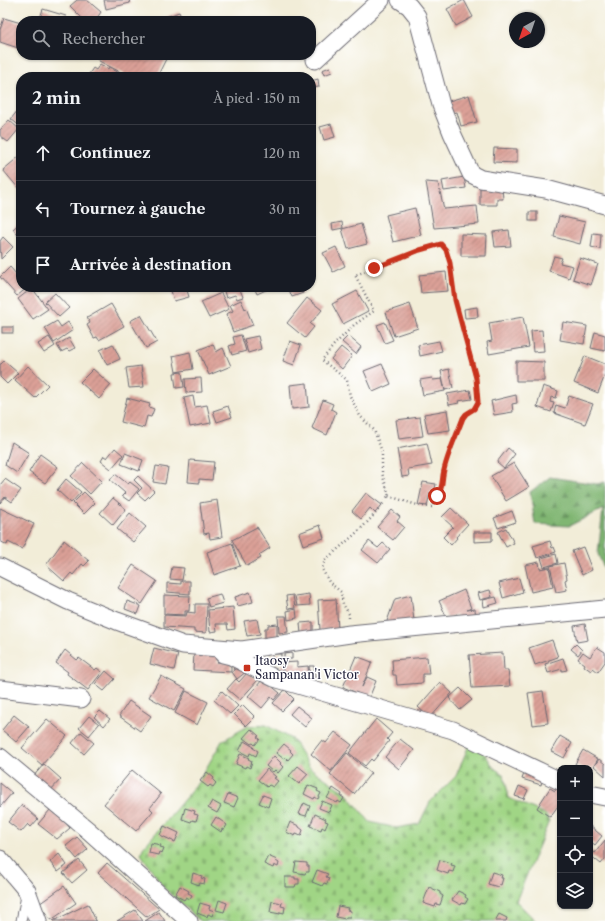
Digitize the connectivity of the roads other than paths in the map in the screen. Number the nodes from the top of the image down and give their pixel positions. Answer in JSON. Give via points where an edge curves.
{"nodes":[{"id":1,"x":381,"y":0,"type":"edge"},
{"id":2,"x":400,"y":0,"type":"edge"},
{"id":3,"x":316,"y":60,"type":"dead end"},
{"id":4,"x":605,"y":205,"type":"edge"},
{"id":5,"x":0,"y":567,"type":"edge"},
{"id":6,"x":605,"y":609,"type":"edge"},
{"id":7,"x":183,"y":645,"type":"junction"},
{"id":8,"x":0,"y":689,"type":"edge"},
{"id":9,"x":81,"y":700,"type":"dead end"},
{"id":10,"x":0,"y":757,"type":"edge"},
{"id":11,"x":557,"y":780,"type":"edge"},
{"id":12,"x":593,"y":795,"type":"edge"},
{"id":13,"x":605,"y":798,"type":"edge"},
{"id":14,"x":0,"y":859,"type":"edge"},
{"id":15,"x":26,"y":891,"type":"junction"},
{"id":16,"x":21,"y":921,"type":"edge"},
{"id":17,"x":38,"y":921,"type":"edge"},
{"id":18,"x":189,"y":921,"type":"edge"}],
"edges":[{"from":1,"to":3,"type":"street"},
{"from":2,"to":4,"type":"street","via":[[417,16],[441,105],[471,174],[481,179],[546,188]]},
{"from":5,"to":7,"type":"street","via":[[68,601]]},
{"from":6,"to":7,"type":"street","via":[[350,634],[242,650]]},
{"from":7,"to":11,"type":"street","via":[[231,656],[274,678],[453,730]]},
{"from":8,"to":9,"type":"street"},
{"from":10,"to":18,"type":"street","via":[[89,831]]},
{"from":12,"to":13,"type":"street"},
{"from":14,"to":15,"type":"street"},
{"from":15,"to":16,"type":"lane"},
{"from":15,"to":17,"type":"street"}]}
